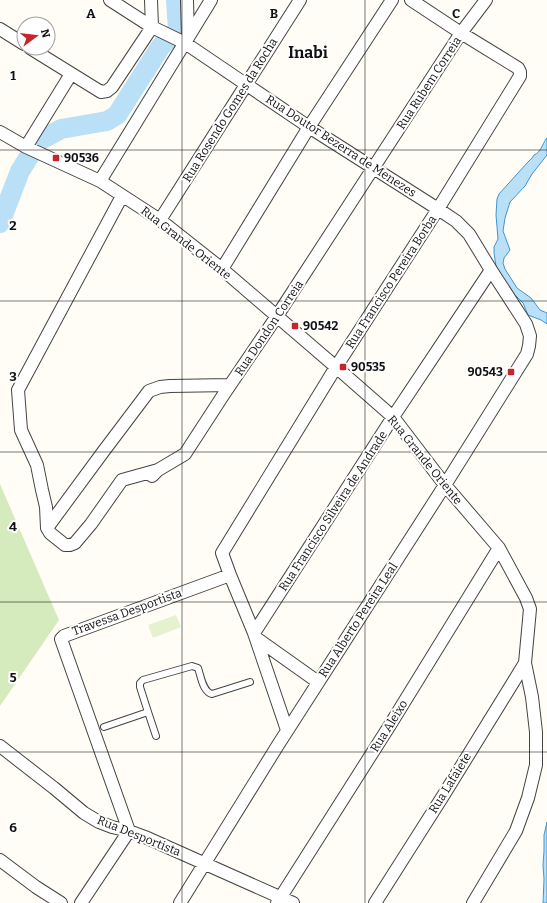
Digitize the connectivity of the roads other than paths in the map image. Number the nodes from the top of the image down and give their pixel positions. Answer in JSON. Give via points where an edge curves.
{"nodes":[{"id":1,"x":110,"y":0,"type":"edge"},
{"id":2,"x":151,"y":0,"type":"edge"},
{"id":3,"x":187,"y":0,"type":"edge"},
{"id":4,"x":211,"y":0,"type":"edge"},
{"id":5,"x":300,"y":0,"type":"edge"},
{"id":6,"x":392,"y":0,"type":"edge"},
{"id":7,"x":411,"y":0,"type":"edge"},
{"id":8,"x":486,"y":0,"type":"edge"},
{"id":9,"x":152,"y":27,"type":"junction"},
{"id":10,"x":0,"y":29,"type":"edge"},
{"id":11,"x":461,"y":33,"type":"junction"},
{"id":12,"x":16,"y":39,"type":"edge"},
{"id":13,"x":180,"y":39,"type":"junction"},
{"id":14,"x":43,"y":56,"type":"edge"},
{"id":15,"x":71,"y":74,"type":"junction"},
{"id":16,"x":246,"y":84,"type":"junction"},
{"id":17,"x":309,"y":126,"type":"junction"},
{"id":18,"x":0,"y":132,"type":"edge"},
{"id":19,"x":32,"y":150,"type":"junction"},
{"id":20,"x":373,"y":168,"type":"junction"},
{"id":21,"x":100,"y":181,"type":"junction"},
{"id":22,"x":122,"y":196,"type":"junction"},
{"id":23,"x":438,"y":209,"type":"junction"},
{"id":24,"x":160,"y":220,"type":"junction"},
{"id":25,"x":222,"y":269,"type":"junction"},
{"id":26,"x":491,"y":270,"type":"junction"},
{"id":27,"x":277,"y":316,"type":"junction"},
{"id":28,"x":530,"y":336,"type":"joint"},
{"id":29,"x":336,"y":367,"type":"junction"},
{"id":30,"x":230,"y":385,"type":"junction"},
{"id":31,"x":393,"y":417,"type":"junction"},
{"id":32,"x":445,"y":485,"type":"junction"},
{"id":33,"x":47,"y":528,"type":"junction"},
{"id":34,"x":499,"y":548,"type":"junction"},
{"id":35,"x":230,"y":575,"type":"junction"},
{"id":36,"x":255,"y":635,"type":"junction"},
{"id":37,"x":525,"y":663,"type":"junction"},
{"id":38,"x":250,"y":682,"type":"dead end"},
{"id":39,"x":318,"y":682,"type":"junction"},
{"id":40,"x":148,"y":712,"type":"junction"},
{"id":41,"x":104,"y":727,"type":"dead end"},
{"id":42,"x":287,"y":730,"type":"junction"},
{"id":43,"x":156,"y":736,"type":"dead end"},
{"id":44,"x":0,"y":746,"type":"edge"},
{"id":45,"x":129,"y":831,"type":"junction"},
{"id":46,"x":0,"y":860,"type":"edge"},
{"id":47,"x":205,"y":864,"type":"junction"},
{"id":48,"x":279,"y":900,"type":"edge"},
{"id":49,"x":61,"y":903,"type":"edge"},
{"id":50,"x":81,"y":903,"type":"edge"},
{"id":51,"x":180,"y":903,"type":"edge"},
{"id":52,"x":293,"y":903,"type":"edge"},
{"id":53,"x":375,"y":903,"type":"edge"},
{"id":54,"x":473,"y":903,"type":"edge"}],
"edges":[{"from":1,"to":9,"type":"street","name":"Rua Doutor Bezerra de Menezes"},
{"from":2,"to":9,"type":"street"},
{"from":3,"to":13,"type":"street"},
{"from":4,"to":13,"type":"street"},
{"from":5,"to":16,"type":"street","name":"Rua Rosendo Gomes da Rocha"},
{"from":6,"to":17,"type":"street"},
{"from":7,"to":11,"type":"street"},
{"from":8,"to":11,"type":"street","name":"Rua Rubem Correia"},
{"from":9,"to":13,"type":"street","name":"Rua Doutor Bezerra de Menezes"},
{"from":9,"to":15,"type":"street","via":[[107,91],[102,92]]},
{"from":10,"to":12,"type":"street"},
{"from":11,"to":20,"type":"street","name":"Rua Rubem Correia"},
{"from":11,"to":23,"type":"street","name":"Rua Francisco Pereira Borba","via":[[518,68],[520,76]]},
{"from":13,"to":16,"type":"street","name":"Rua Doutor Bezerra de Menezes"},
{"from":13,"to":21,"type":"street"},
{"from":14,"to":15,"type":"street"},
{"from":15,"to":19,"type":"street"},
{"from":16,"to":17,"type":"street","name":"Rua Doutor Bezerra de Menezes"},
{"from":16,"to":24,"type":"street","name":"Rua Rosendo Gomes da Rocha"},
{"from":17,"to":20,"type":"street","name":"Rua Doutor Bezerra de Menezes"},
{"from":17,"to":25,"type":"street"},
{"from":18,"to":19,"type":"street","name":"Rua Grande Oriente"},
{"from":19,"to":21,"type":"street","name":"Rua Grande Oriente"},
{"from":20,"to":23,"type":"street","name":"Rua Doutor Bezerra de Menezes"},
{"from":20,"to":27,"type":"street","name":"Rua Dondon Correia"},
{"from":21,"to":22,"type":"street","name":"Rua Grande Oriente"},
{"from":22,"to":24,"type":"street","name":"Rua Grande Oriente"},
{"from":22,"to":33,"type":"street","via":[[18,390],[21,430],[37,465],[46,506]]},
{"from":23,"to":26,"type":"street","name":"Rua Doutor Bezerra de Menezes","via":[[469,234]]},
{"from":23,"to":29,"type":"street","name":"Rua Francisco Pereira Borba"},
{"from":24,"to":25,"type":"street","name":"Rua Grande Oriente"},
{"from":25,"to":27,"type":"street","name":"Rua Grande Oriente"},
{"from":26,"to":28,"type":"street","name":"Rua Doutor Bezerra de Menezes","via":[[526,324]]},
{"from":26,"to":31,"type":"street","name":"Rua Francisco Silveira de Andrade"},
{"from":27,"to":29,"type":"street","name":"Rua Grande Oriente"},
{"from":27,"to":30,"type":"street","name":"Rua Dondon Correia"},
{"from":28,"to":32,"type":"street","name":"Rua Alberto Pereira Leal","via":[[526,354]]},
{"from":29,"to":31,"type":"street","name":"Rua Grande Oriente"},
{"from":29,"to":35,"type":"street","name":"Rua Francisco Pereira Borba","via":[[222,552]]},
{"from":30,"to":33,"type":"street","via":[[170,386],[149,391]]},
{"from":30,"to":33,"type":"street","name":"Rua Dondon Correia","via":[[185,454],[155,473],[122,480],[75,542],[65,545]]},
{"from":31,"to":32,"type":"street","name":"Rua Grande Oriente"},
{"from":31,"to":36,"type":"street","name":"Rua Francisco Silveira de Andrade"},
{"from":32,"to":34,"type":"street","name":"Rua Grande Oriente"},
{"from":32,"to":39,"type":"street","name":"Rua Alberto Pereira Leal"},
{"from":34,"to":37,"type":"street","name":"Rua Grande Oriente","via":[[530,609]]},
{"from":34,"to":48,"type":"street","name":"Rua Aleixo"},
{"from":35,"to":36,"type":"street"},
{"from":35,"to":45,"type":"street","name":"Travessa Desportista","via":[[62,637]]},
{"from":36,"to":39,"type":"street"},
{"from":36,"to":42,"type":"street"},
{"from":37,"to":53,"type":"street","name":"Rua Lafaiete"},
{"from":37,"to":54,"type":"street","name":"Rua Grande Oriente","via":[[536,732],[536,765],[516,831]]},
{"from":38,"to":40,"type":"lane","via":[[210,694],[198,668],[190,666],[141,682],[140,687]]},
{"from":39,"to":42,"type":"street","name":"Rua Alberto Pereira Leal"},
{"from":40,"to":41,"type":"lane"},
{"from":40,"to":43,"type":"lane"},
{"from":42,"to":47,"type":"street","name":"Rua Alberto Pereira Leal","via":[[275,742]]},
{"from":44,"to":45,"type":"street","name":"Rua Desportista","via":[[84,813],[99,822]]},
{"from":45,"to":47,"type":"street","name":"Rua Desportista"},
{"from":45,"to":50,"type":"street"},
{"from":46,"to":49,"type":"street"},
{"from":47,"to":48,"type":"street","name":"Rua Desportista"},
{"from":47,"to":51,"type":"street","name":"Rua Alberto Pereira Leal"},
{"from":48,"to":52,"type":"street","name":"Rua Desportista"}]}
